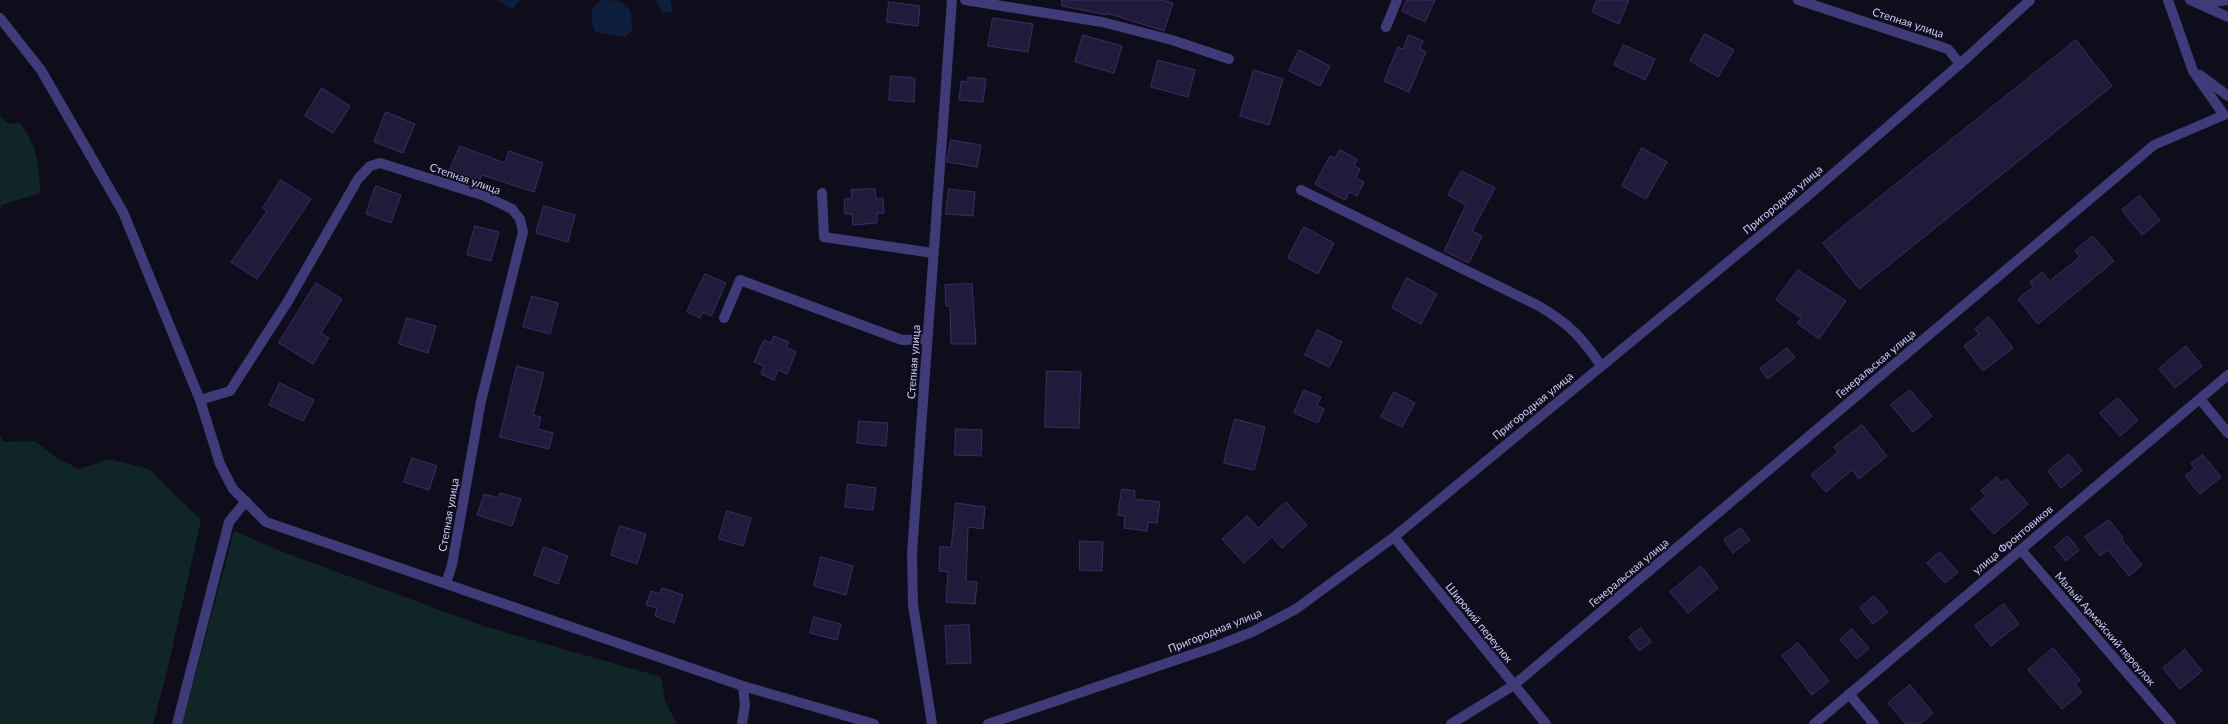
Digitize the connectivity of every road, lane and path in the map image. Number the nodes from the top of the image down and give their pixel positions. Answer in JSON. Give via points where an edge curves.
{"nodes":[{"id":1,"x":952,"y":0,"type":"edge"},
{"id":2,"x":965,"y":0,"type":"edge"},
{"id":3,"x":1397,"y":0,"type":"edge"},
{"id":4,"x":1798,"y":0,"type":"edge"},
{"id":5,"x":2030,"y":0,"type":"edge"},
{"id":6,"x":2168,"y":0,"type":"edge"},
{"id":7,"x":2228,"y":0,"type":"edge"},
{"id":8,"x":2193,"y":2,"type":"edge"},
{"id":9,"x":2228,"y":17,"type":"edge"},
{"id":10,"x":0,"y":18,"type":"edge"},
{"id":11,"x":1386,"y":27,"type":"dead end"},
{"id":12,"x":1230,"y":59,"type":"dead end"},
{"id":13,"x":1960,"y":64,"type":"junction"},
{"id":14,"x":2193,"y":71,"type":"junction"},
{"id":15,"x":2228,"y":96,"type":"edge"},
{"id":16,"x":2226,"y":118,"type":"edge"},
{"id":17,"x":1301,"y":190,"type":"dead end"},
{"id":18,"x":822,"y":192,"type":"dead end"},
{"id":19,"x":933,"y":253,"type":"junction"},
{"id":20,"x":724,"y":318,"type":"dead end"},
{"id":21,"x":927,"y":340,"type":"junction"},
{"id":22,"x":1602,"y":366,"type":"junction"},
{"id":23,"x":2228,"y":375,"type":"edge"},
{"id":24,"x":2200,"y":399,"type":"junction"},
{"id":25,"x":200,"y":400,"type":"junction"},
{"id":26,"x":2228,"y":433,"type":"edge"},
{"id":27,"x":246,"y":501,"type":"junction"},
{"id":28,"x":1394,"y":537,"type":"junction"},
{"id":29,"x":2021,"y":550,"type":"junction"},
{"id":30,"x":446,"y":583,"type":"junction"},
{"id":31,"x":1514,"y":685,"type":"junction"},
{"id":32,"x":743,"y":686,"type":"junction"},
{"id":33,"x":1849,"y":694,"type":"junction"},
{"id":34,"x":178,"y":724,"type":"edge"},
{"id":35,"x":742,"y":724,"type":"edge"},
{"id":36,"x":874,"y":724,"type":"edge"},
{"id":37,"x":932,"y":724,"type":"edge"},
{"id":38,"x":988,"y":724,"type":"edge"},
{"id":39,"x":1451,"y":724,"type":"edge"},
{"id":40,"x":1546,"y":724,"type":"edge"},
{"id":41,"x":1814,"y":724,"type":"edge"},
{"id":42,"x":1874,"y":724,"type":"edge"},
{"id":43,"x":2170,"y":724,"type":"edge"}],
"edges":[{"from":1,"to":19,"type":"street","name":"Степная улица"},
{"from":2,"to":12,"type":"street","via":[[1102,22],[1172,40]]},
{"from":3,"to":11,"type":"street"},
{"from":4,"to":13,"type":"street","name":"Степная улица","via":[[1948,49]]},
{"from":5,"to":13,"type":"street","name":"Пригородная улица"},
{"from":6,"to":14,"type":"street","name":"Генеральская улица"},
{"from":7,"to":8,"type":"street"},
{"from":8,"to":9,"type":"street"},
{"from":10,"to":25,"type":"street","via":[[41,70],[123,212]]},
{"from":13,"to":22,"type":"street","name":"Пригородная улица","via":[[1796,206]]},
{"from":14,"to":15,"type":"street"},
{"from":14,"to":16,"type":"street","name":"Генеральская улица"},
{"from":16,"to":31,"type":"street","name":"Генеральская улица","via":[[2154,145]]},
{"from":17,"to":22,"type":"street","via":[[1540,306],[1565,321],[1586,343]]},
{"from":18,"to":19,"type":"street","via":[[824,237]]},
{"from":19,"to":21,"type":"street","name":"Степная улица"},
{"from":20,"to":21,"type":"street","via":[[740,280],[902,340]]},
{"from":21,"to":37,"type":"street","name":"Степная улица","via":[[912,553],[913,605]]},
{"from":22,"to":28,"type":"street","name":"Пригородная улица"},
{"from":23,"to":24,"type":"street","name":"улица Фронтовиков"},
{"from":24,"to":26,"type":"street"},
{"from":24,"to":29,"type":"street","name":"улица Фронтовиков"},
{"from":25,"to":27,"type":"street","via":[[220,464],[233,489]]},
{"from":25,"to":30,"type":"street","name":"Степная улица","via":[[230,390],[288,301],[358,179],[370,166],[380,163],[485,196],[512,209],[520,219],[523,232],[482,401],[452,565]]},
{"from":27,"to":30,"type":"street","via":[[266,522]]},
{"from":27,"to":34,"type":"street","via":[[229,522]]},
{"from":28,"to":31,"type":"street","name":"Широкий переулок"},
{"from":28,"to":38,"type":"street","name":"Пригородная улица","via":[[1296,609],[1252,632]]},
{"from":29,"to":33,"type":"street","name":"улица Фронтовиков"},
{"from":29,"to":43,"type":"street","name":"Малый Армейский переулок"},
{"from":30,"to":32,"type":"street"},
{"from":31,"to":39,"type":"street","name":"Генеральская улица"},
{"from":31,"to":40,"type":"street","name":"Широкий переулок"},
{"from":32,"to":35,"type":"street","via":[[745,705]]},
{"from":32,"to":36,"type":"street"},
{"from":33,"to":41,"type":"street","name":"улица Фронтовиков"},
{"from":33,"to":42,"type":"street"}]}
